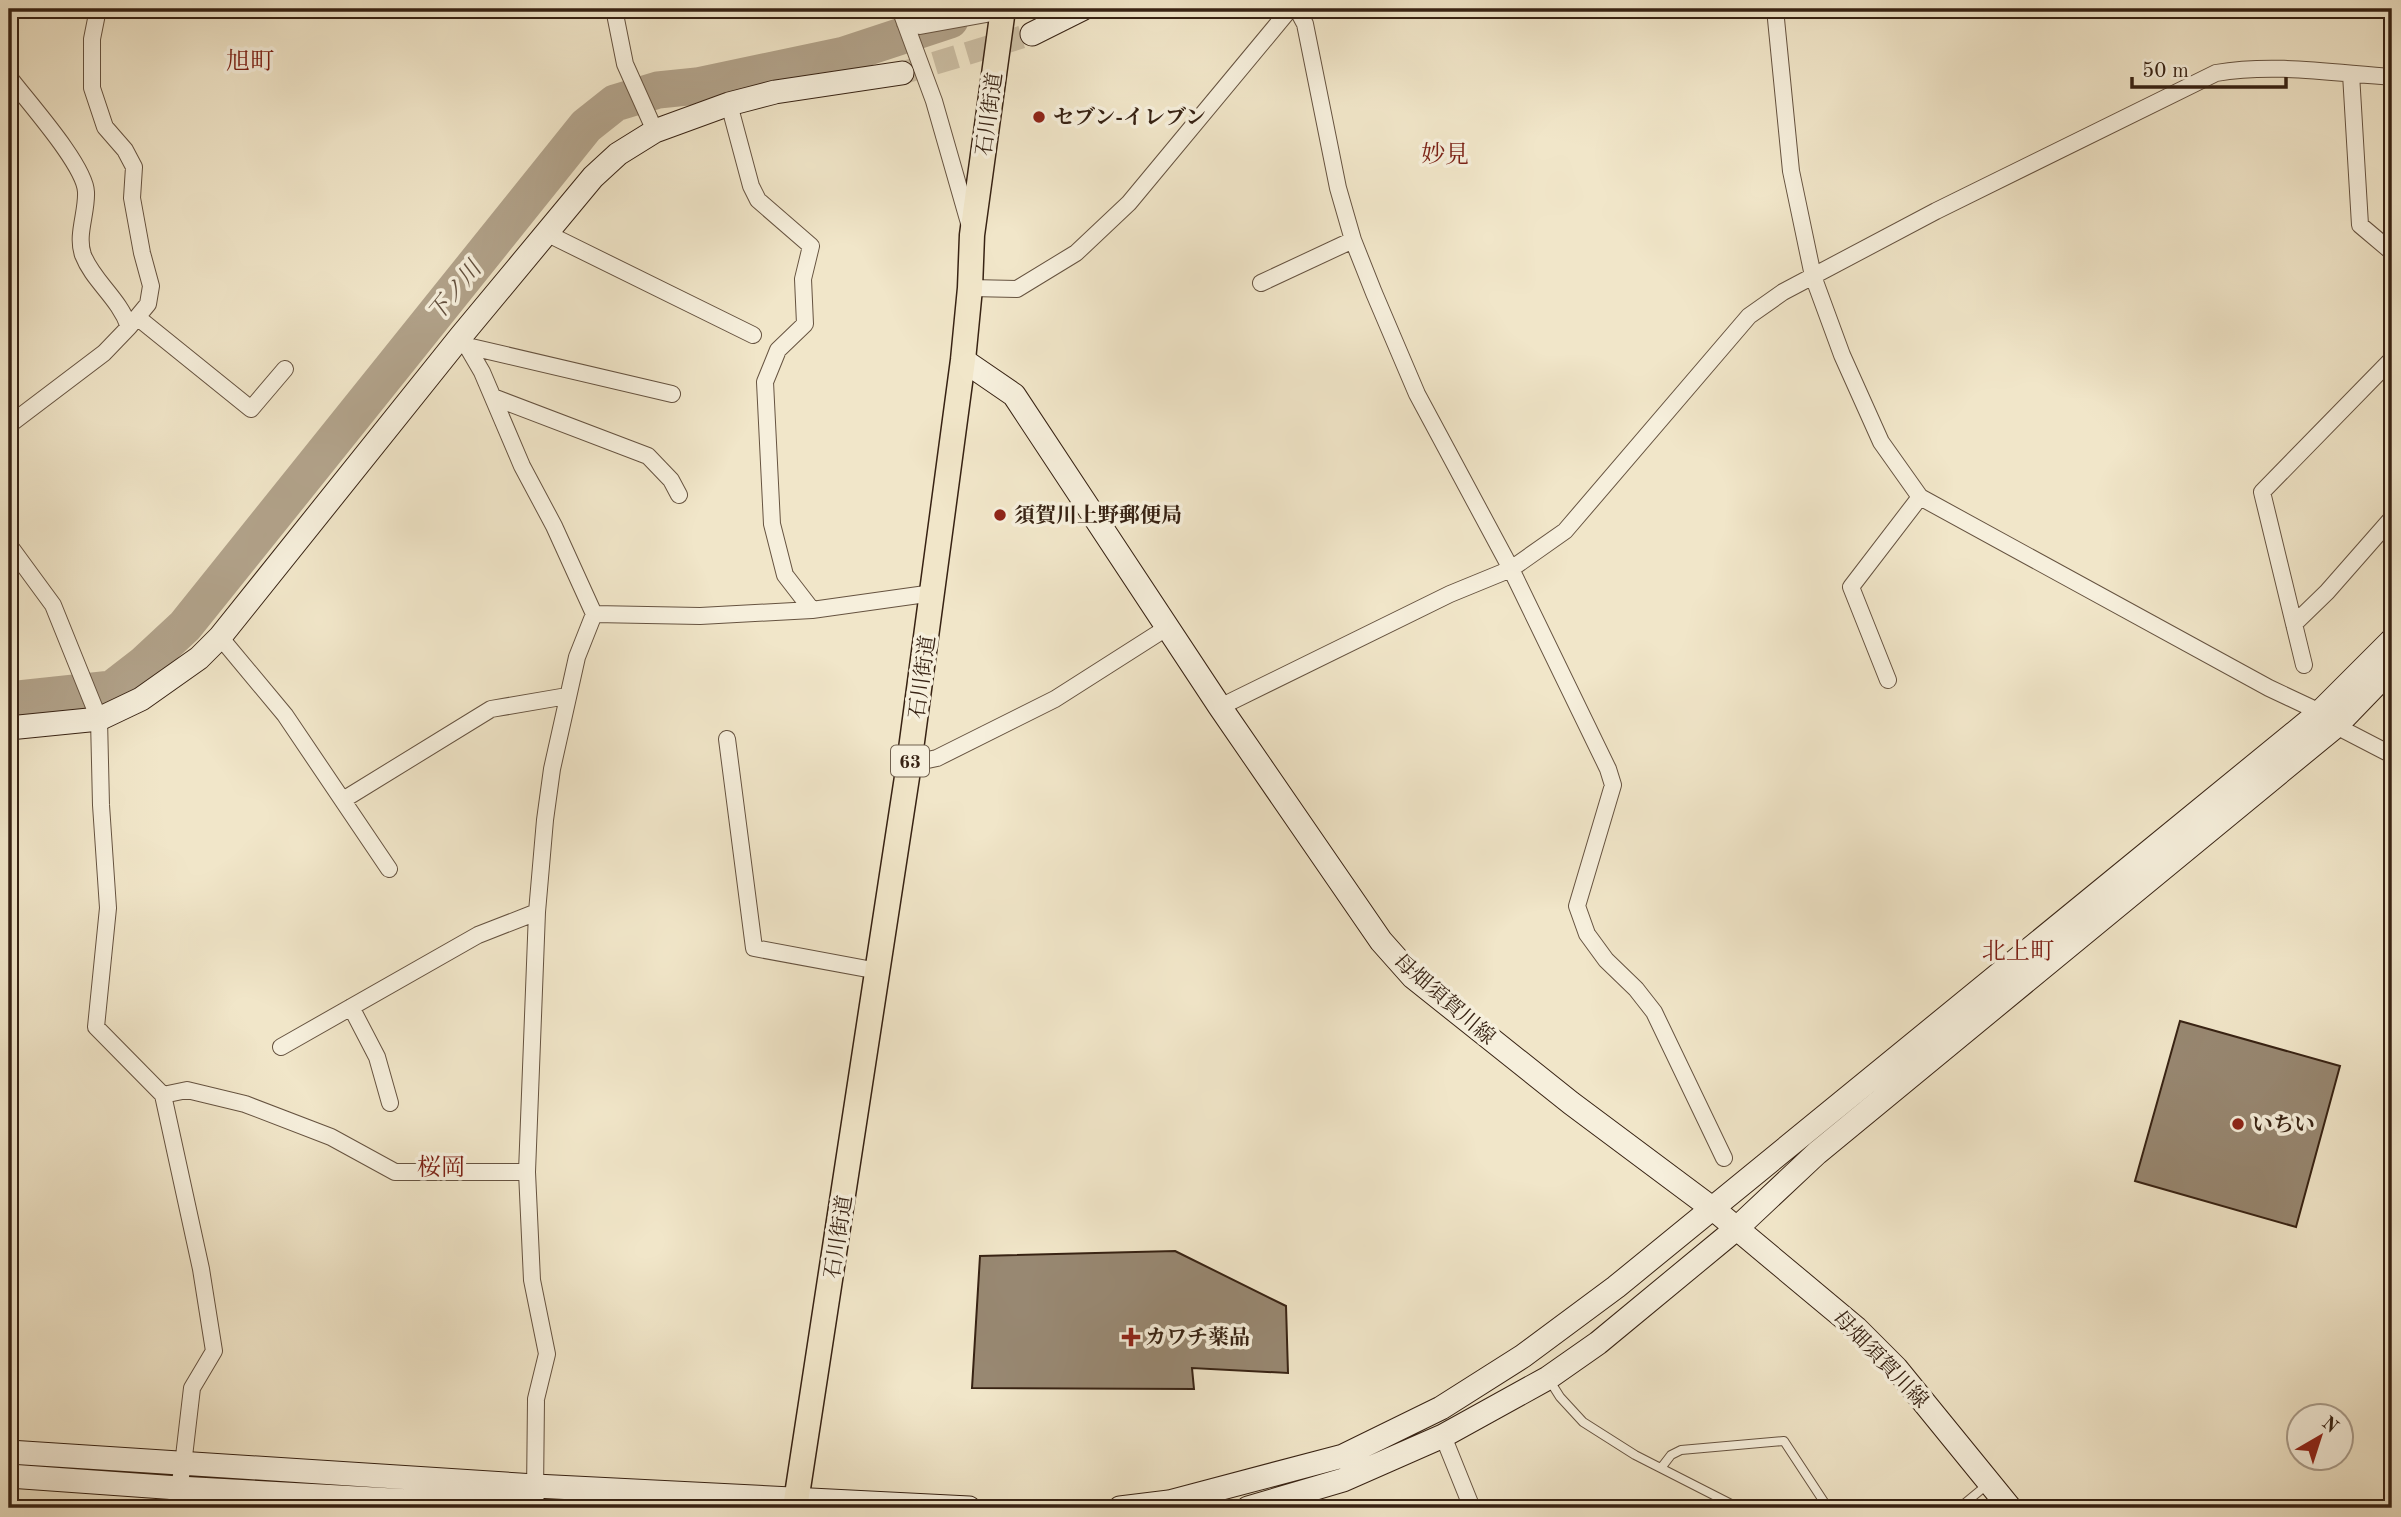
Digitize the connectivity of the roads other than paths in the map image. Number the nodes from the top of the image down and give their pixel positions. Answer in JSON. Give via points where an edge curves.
{"nodes":[{"id":1,"x":98,"y":9,"type":"edge"},
{"id":2,"x":614,"y":9,"type":"edge"},
{"id":3,"x":1082,"y":9,"type":"edge"},
{"id":4,"x":1290,"y":9,"type":"edge"},
{"id":5,"x":1297,"y":9,"type":"edge"},
{"id":6,"x":1775,"y":9,"type":"edge"},
{"id":7,"x":1003,"y":10,"type":"edge"},
{"id":8,"x":902,"y":16,"type":"edge"},
{"id":9,"x":1032,"y":34,"type":"tunnel mouth"},
{"id":10,"x":902,"y":73,"type":"tunnel mouth"},
{"id":11,"x":2351,"y":74,"type":"junction"},
{"id":12,"x":9,"y":77,"type":"edge"},
{"id":13,"x":2392,"y":77,"type":"edge"},
{"id":14,"x":729,"y":104,"type":"junction"},
{"id":15,"x":655,"y":131,"type":"junction"},
{"id":16,"x":547,"y":233,"type":"junction"},
{"id":17,"x":972,"y":235,"type":"junction"},
{"id":18,"x":1353,"y":240,"type":"junction"},
{"id":19,"x":2392,"y":252,"type":"edge"},
{"id":20,"x":1814,"y":276,"type":"junction"},
{"id":21,"x":1261,"y":283,"type":"dead end"},
{"id":22,"x":970,"y":288,"type":"junction"},
{"id":23,"x":133,"y":322,"type":"junction"},
{"id":24,"x":754,"y":335,"type":"dead end"},
{"id":25,"x":464,"y":341,"type":"junction"},
{"id":26,"x":2392,"y":359,"type":"edge"},
{"id":27,"x":963,"y":360,"type":"junction"},
{"id":28,"x":285,"y":369,"type":"dead end"},
{"id":29,"x":672,"y":394,"type":"dead end"},
{"id":30,"x":493,"y":397,"type":"junction"},
{"id":31,"x":9,"y":425,"type":"edge"},
{"id":32,"x":679,"y":495,"type":"dead end"},
{"id":33,"x":1920,"y":497,"type":"junction"},
{"id":34,"x":2392,"y":518,"type":"edge"},
{"id":35,"x":9,"y":545,"type":"edge"},
{"id":36,"x":1510,"y":569,"type":"junction"},
{"id":37,"x":933,"y":593,"type":"junction"},
{"id":38,"x":812,"y":610,"type":"junction"},
{"id":39,"x":594,"y":614,"type":"junction"},
{"id":40,"x":2294,"y":624,"type":"junction"},
{"id":41,"x":1168,"y":627,"type":"junction"},
{"id":42,"x":220,"y":637,"type":"junction"},
{"id":43,"x":2392,"y":640,"type":"edge"},
{"id":44,"x":2304,"y":665,"type":"dead end"},
{"id":45,"x":2392,"y":668,"type":"edge"},
{"id":46,"x":1888,"y":680,"type":"dead end"},
{"id":47,"x":568,"y":696,"type":"junction"},
{"id":48,"x":1220,"y":706,"type":"junction"},
{"id":49,"x":98,"y":713,"type":"junction"},
{"id":50,"x":2328,"y":719,"type":"junction"},
{"id":51,"x":9,"y":728,"type":"edge"},
{"id":52,"x":727,"y":739,"type":"dead end"},
{"id":53,"x":2392,"y":755,"type":"edge"},
{"id":54,"x":909,"y":764,"type":"junction"},
{"id":55,"x":343,"y":800,"type":"junction"},
{"id":56,"x":389,"y":869,"type":"dead end"},
{"id":57,"x":537,"y":912,"type":"junction"},
{"id":58,"x":878,"y":971,"type":"junction"},
{"id":59,"x":351,"y":1007,"type":"junction"},
{"id":60,"x":281,"y":1047,"type":"dead end"},
{"id":61,"x":163,"y":1095,"type":"junction"},
{"id":62,"x":390,"y":1104,"type":"dead end"},
{"id":63,"x":1724,"y":1158,"type":"dead end"},
{"id":64,"x":527,"y":1172,"type":"junction"},
{"id":65,"x":1721,"y":1217,"type":"junction"},
{"id":66,"x":1548,"y":1378,"type":"junction"},
{"id":67,"x":1443,"y":1436,"type":"junction"},
{"id":68,"x":9,"y":1452,"type":"edge"},
{"id":69,"x":183,"y":1465,"type":"junction"},
{"id":70,"x":1661,"y":1468,"type":"junction"},
{"id":71,"x":9,"y":1475,"type":"edge"},
{"id":72,"x":1990,"y":1482,"type":"junction"},
{"id":73,"x":177,"y":1498,"type":"edge"},
{"id":74,"x":536,"y":1503,"type":"edge"},
{"id":75,"x":796,"y":1504,"type":"edge"},
{"id":76,"x":969,"y":1508,"type":"edge"},
{"id":77,"x":1120,"y":1508,"type":"edge"},
{"id":78,"x":1252,"y":1508,"type":"edge"},
{"id":79,"x":1472,"y":1508,"type":"edge"},
{"id":80,"x":1739,"y":1508,"type":"edge"},
{"id":81,"x":1828,"y":1508,"type":"edge"},
{"id":82,"x":1959,"y":1508,"type":"edge"},
{"id":83,"x":2010,"y":1508,"type":"edge"}],
"edges":[{"from":1,"to":23,"type":"street","via":[[92,39],[92,88],[106,127],[134,167],[132,198],[151,286],[148,304]]},
{"from":2,"to":15,"type":"street","via":[[625,64]]},
{"from":3,"to":9,"type":"street"},
{"from":4,"to":22,"type":"street","via":[[1129,203],[1076,253],[1017,289]]},
{"from":5,"to":18,"type":"street","via":[[1305,24]]},
{"from":6,"to":20,"type":"street","via":[[1791,171]]},
{"from":7,"to":8,"type":"street","via":[[920,26]]},
{"from":7,"to":17,"type":"main road","name":"石川街道","number":"63"},
{"from":8,"to":17,"type":"street","via":[[934,101]]},
{"from":10,"to":14,"type":"street","via":[[775,92]]},
{"from":11,"to":13,"type":"street"},
{"from":11,"to":19,"type":"street","via":[[2360,225]]},
{"from":11,"to":20,"type":"street","via":[[2278,69],[2216,73]]},
{"from":12,"to":23,"type":"street","via":[[73,160],[86,190],[80,246],[86,261]]},
{"from":14,"to":15,"type":"street"},
{"from":14,"to":38,"type":"street","via":[[758,200],[811,246],[803,279],[805,324],[779,350],[765,382],[772,524],[785,575]]},
{"from":15,"to":16,"type":"street","via":[[618,154],[593,177]]},
{"from":16,"to":24,"type":"street"},
{"from":16,"to":25,"type":"street"},
{"from":17,"to":22,"type":"main road","name":"石川街道","number":"63"},
{"from":18,"to":21,"type":"street"},
{"from":18,"to":36,"type":"street","via":[[1417,394]]},
{"from":20,"to":33,"type":"street","via":[[1842,355],[1881,442]]},
{"from":20,"to":36,"type":"street","via":[[1749,316],[1565,531]]},
{"from":22,"to":27,"type":"main road","name":"石川街道","number":"63"},
{"from":23,"to":28,"type":"street","via":[[251,410]]},
{"from":23,"to":31,"type":"street","via":[[104,353]]},
{"from":25,"to":29,"type":"street"},
{"from":25,"to":30,"type":"street"},
{"from":25,"to":42,"type":"street"},
{"from":26,"to":40,"type":"street","via":[[2262,492]]},
{"from":27,"to":37,"type":"main road","name":"石川街道","number":"63"},
{"from":27,"to":41,"type":"street","name":"母畑須賀川線","via":[[1014,395]]},
{"from":30,"to":32,"type":"street","via":[[648,456]]},
{"from":30,"to":39,"type":"street"},
{"from":33,"to":46,"type":"street","via":[[1851,587]]},
{"from":33,"to":50,"type":"street"},
{"from":34,"to":40,"type":"street"},
{"from":35,"to":49,"type":"street","via":[[53,605]]},
{"from":36,"to":48,"type":"street"},
{"from":36,"to":63,"type":"street","via":[[1613,785],[1577,906],[1587,934],[1654,1012]]},
{"from":37,"to":38,"type":"street"},
{"from":37,"to":54,"type":"main road","name":"石川街道","number":"63"},
{"from":38,"to":39,"type":"street","via":[[700,616]]},
{"from":39,"to":47,"type":"street"},
{"from":40,"to":44,"type":"street"},
{"from":41,"to":48,"type":"street","name":"母畑須賀川線"},
{"from":41,"to":54,"type":"street","via":[[1055,699],[937,758]]},
{"from":42,"to":49,"type":"street","via":[[199,658],[141,699]]},
{"from":42,"to":55,"type":"street","via":[[285,715]]},
{"from":43,"to":50,"type":"street"},
{"from":45,"to":50,"type":"street"},
{"from":47,"to":55,"type":"street","via":[[491,709]]},
{"from":47,"to":57,"type":"street","via":[[548,794]]},
{"from":48,"to":65,"type":"street","name":"母畑須賀川線","via":[[1381,941],[1413,977]]},
{"from":49,"to":51,"type":"street"},
{"from":49,"to":61,"type":"street","via":[[108,908],[96,1027]]},
{"from":50,"to":53,"type":"street"},
{"from":50,"to":65,"type":"street"},
{"from":50,"to":65,"type":"street","via":[[1817,1153]]},
{"from":52,"to":58,"type":"street","via":[[754,948]]},
{"from":54,"to":58,"type":"main road","name":"石川街道","number":"63"},
{"from":55,"to":56,"type":"street"},
{"from":57,"to":59,"type":"street","via":[[478,935]]},
{"from":57,"to":64,"type":"street"},
{"from":58,"to":75,"type":"main road","name":"石川街道","number":"63"},
{"from":59,"to":60,"type":"street"},
{"from":59,"to":62,"type":"street","via":[[377,1057]]},
{"from":61,"to":64,"type":"street","via":[[187,1090],[245,1104],[331,1137],[395,1172]]},
{"from":61,"to":69,"type":"street","via":[[214,1350],[192,1388]]},
{"from":64,"to":74,"type":"street","via":[[532,1280],[547,1354],[536,1399]]},
{"from":65,"to":66,"type":"street","via":[[1598,1343]]},
{"from":65,"to":72,"type":"street","name":"母畑須賀川線","via":[[1856,1328],[1896,1368]]},
{"from":65,"to":77,"type":"street","via":[[1523,1356],[1453,1400],[1343,1456],[1169,1502]]},
{"from":66,"to":67,"type":"street"},
{"from":66,"to":70,"type":"lane","via":[[1583,1422]]},
{"from":67,"to":78,"type":"street","via":[[1343,1480]]},
{"from":67,"to":79,"type":"street"},
{"from":68,"to":69,"type":"street"},
{"from":69,"to":73,"type":"street"},
{"from":69,"to":74,"type":"street"},
{"from":70,"to":80,"type":"lane"},
{"from":70,"to":81,"type":"lane","via":[[1681,1450],[1784,1441]]},
{"from":71,"to":73,"type":"street"},
{"from":72,"to":82,"type":"lane"},
{"from":72,"to":83,"type":"street","name":"母畑須賀川線"},
{"from":73,"to":74,"type":"street"},
{"from":74,"to":75,"type":"street"},
{"from":75,"to":76,"type":"street"}]}
